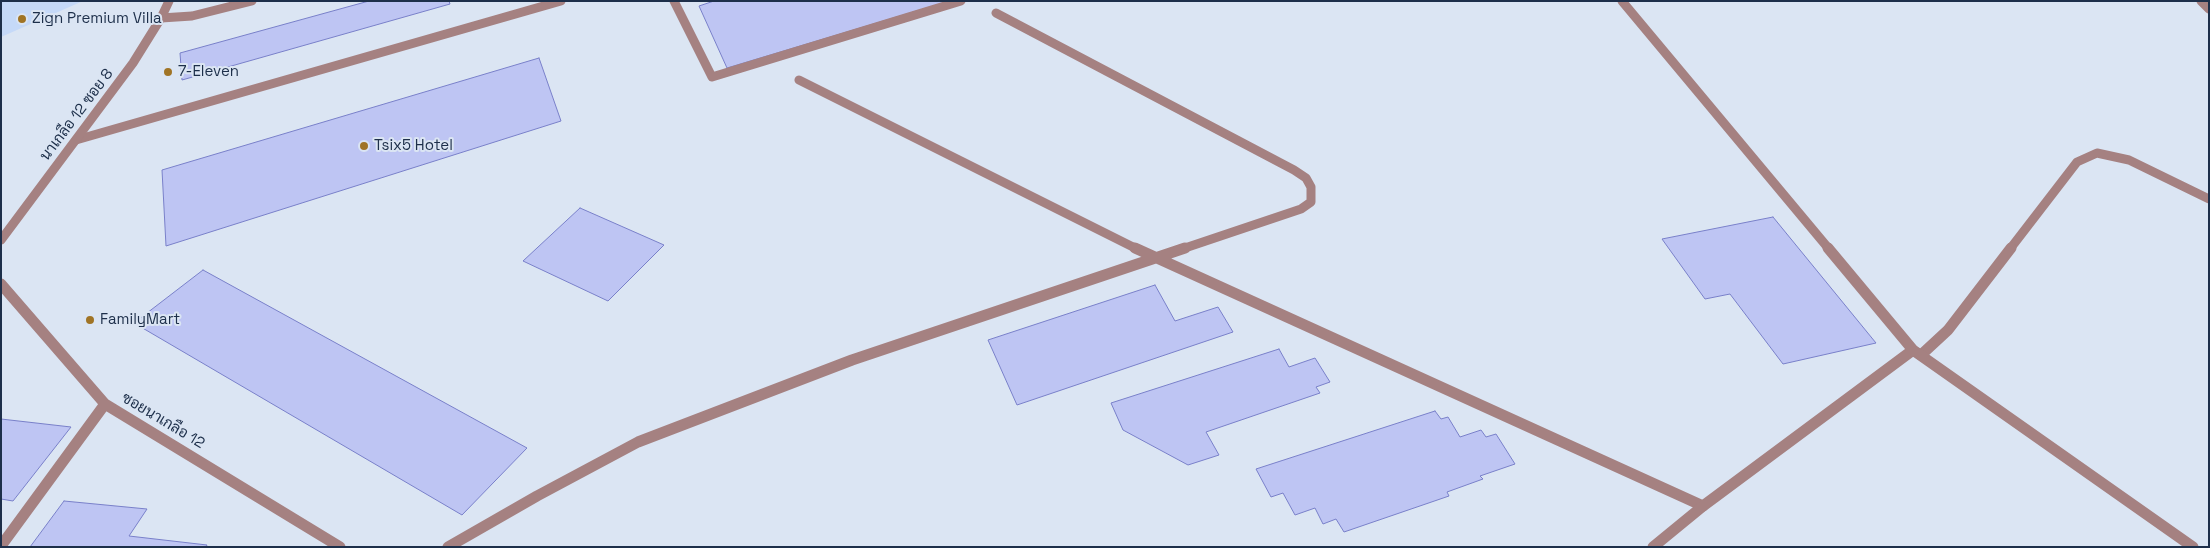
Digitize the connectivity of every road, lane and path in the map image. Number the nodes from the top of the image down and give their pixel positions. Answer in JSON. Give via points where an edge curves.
{"nodes":[{"id":1,"x":169,"y":1,"type":"edge"},
{"id":2,"x":252,"y":1,"type":"edge"},
{"id":3,"x":561,"y":1,"type":"edge"},
{"id":4,"x":674,"y":1,"type":"edge"},
{"id":5,"x":961,"y":1,"type":"edge"},
{"id":6,"x":1622,"y":1,"type":"edge"},
{"id":7,"x":2201,"y":1,"type":"edge"},
{"id":8,"x":2209,"y":8,"type":"edge"},
{"id":9,"x":996,"y":13,"type":"dead end"},
{"id":10,"x":161,"y":18,"type":"junction"},
{"id":11,"x":800,"y":80,"type":"dead end"},
{"id":12,"x":76,"y":140,"type":"junction"},
{"id":13,"x":2209,"y":199,"type":"edge"},
{"id":14,"x":1,"y":240,"type":"edge"},
{"id":15,"x":1155,"y":258,"type":"junction"},
{"id":16,"x":1,"y":284,"type":"edge"},
{"id":17,"x":1917,"y":352,"type":"junction"},
{"id":18,"x":104,"y":404,"type":"junction"},
{"id":19,"x":1703,"y":506,"type":"junction"},
{"id":20,"x":1,"y":546,"type":"edge"},
{"id":21,"x":340,"y":547,"type":"edge"},
{"id":22,"x":448,"y":547,"type":"edge"},
{"id":23,"x":1653,"y":547,"type":"edge"},
{"id":24,"x":2193,"y":547,"type":"edge"}],
"edges":[{"from":1,"to":10,"type":"street","name":"นาเกลือ 12 ซอย 8"},
{"from":2,"to":10,"type":"street","via":[[192,16]]},
{"from":3,"to":12,"type":"street"},
{"from":4,"to":5,"type":"street","via":[[712,77]]},
{"from":6,"to":17,"type":"street"},
{"from":7,"to":8,"type":"street"},
{"from":9,"to":15,"type":"street","via":[[1275,159],[1306,178],[1312,187],[1311,202],[1301,209]]},
{"from":10,"to":12,"type":"street","name":"นาเกลือ 12 ซอย 8","via":[[133,63]]},
{"from":11,"to":15,"type":"street"},
{"from":12,"to":14,"type":"street","name":"นาเกลือ 12 ซอย 8"},
{"from":13,"to":17,"type":"street","via":[[2129,160],[2096,153],[2077,162],[1948,330]]},
{"from":15,"to":19,"type":"street"},
{"from":15,"to":22,"type":"street","via":[[852,360],[638,442]]},
{"from":16,"to":18,"type":"street","name":"ซอยนาเกลือ 12"},
{"from":17,"to":19,"type":"street"},
{"from":17,"to":24,"type":"street"},
{"from":18,"to":20,"type":"street"},
{"from":18,"to":21,"type":"street","name":"ซอยนาเกลือ 12"},
{"from":19,"to":23,"type":"street"}]}
